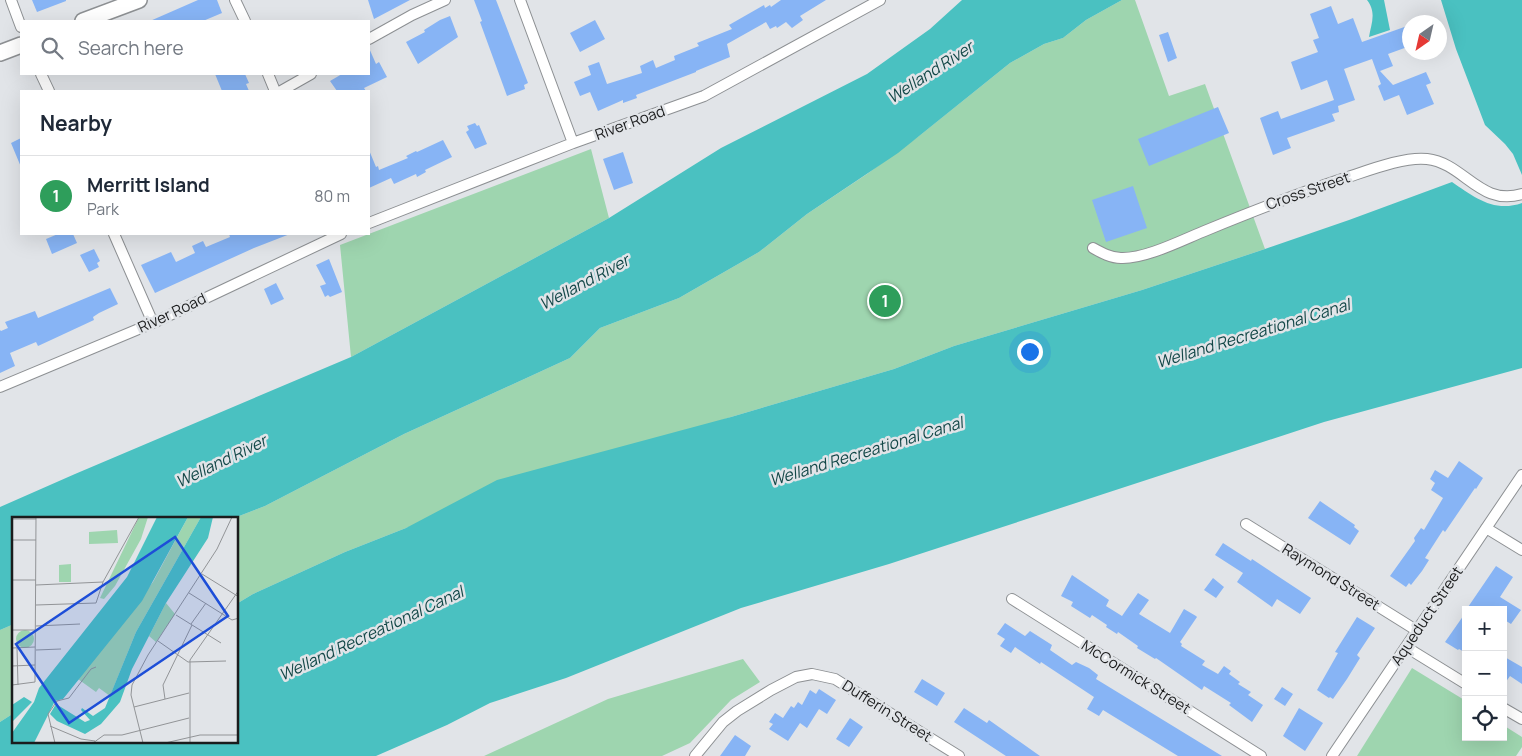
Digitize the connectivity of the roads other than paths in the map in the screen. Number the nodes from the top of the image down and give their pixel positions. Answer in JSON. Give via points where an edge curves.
{"nodes":[{"id":1,"x":11,"y":0,"type":"edge"},
{"id":2,"x":139,"y":0,"type":"edge"},
{"id":3,"x":236,"y":0,"type":"edge"},
{"id":4,"x":445,"y":0,"type":"edge"},
{"id":5,"x":520,"y":0,"type":"edge"},
{"id":6,"x":880,"y":0,"type":"edge"},
{"id":7,"x":87,"y":20,"type":"edge"},
{"id":8,"x":245,"y":20,"type":"edge"},
{"id":9,"x":20,"y":24,"type":"edge"},
{"id":10,"x":370,"y":38,"type":"edge"},
{"id":11,"x":20,"y":45,"type":"edge"},
{"id":12,"x":0,"y":53,"type":"edge"},
{"id":13,"x":42,"y":75,"type":"edge"},
{"id":14,"x":268,"y":75,"type":"edge"},
{"id":15,"x":309,"y":75,"type":"edge"},
{"id":16,"x":50,"y":90,"type":"edge"},
{"id":17,"x":275,"y":90,"type":"edge"},
{"id":18,"x":283,"y":90,"type":"edge"},
{"id":19,"x":573,"y":143,"type":"junction"},
{"id":20,"x":1521,"y":195,"type":"edge"},
{"id":21,"x":370,"y":223,"type":"edge"},
{"id":22,"x":114,"y":235,"type":"edge"},
{"id":23,"x":338,"y":235,"type":"edge"},
{"id":24,"x":1093,"y":248,"type":"dead end"},
{"id":25,"x":153,"y":322,"type":"junction"},
{"id":26,"x":0,"y":386,"type":"edge"},
{"id":27,"x":1522,"y":475,"type":"edge"},
{"id":28,"x":1246,"y":524,"type":"dead end"},
{"id":29,"x":1486,"y":528,"type":"junction"},
{"id":30,"x":1522,"y":550,"type":"edge"},
{"id":31,"x":1012,"y":599,"type":"dead end"},
{"id":32,"x":1416,"y":630,"type":"junction"},
{"id":33,"x":1406,"y":647,"type":"junction"},
{"id":34,"x":1462,"y":682,"type":"edge"},
{"id":35,"x":1507,"y":710,"type":"edge"},
{"id":36,"x":1522,"y":719,"type":"edge"},
{"id":37,"x":695,"y":756,"type":"edge"},
{"id":38,"x":959,"y":756,"type":"edge"},
{"id":39,"x":1261,"y":756,"type":"edge"},
{"id":40,"x":1332,"y":756,"type":"edge"}],
"edges":[{"from":1,"to":9,"type":"street"},
{"from":2,"to":7,"type":"street"},
{"from":3,"to":8,"type":"street"},
{"from":4,"to":10,"type":"street"},
{"from":5,"to":19,"type":"street"},
{"from":6,"to":19,"type":"street","name":"River Road","via":[[704,96]]},
{"from":11,"to":12,"type":"street"},
{"from":13,"to":16,"type":"street"},
{"from":14,"to":17,"type":"street"},
{"from":15,"to":18,"type":"street"},
{"from":19,"to":21,"type":"street","name":"River Road"},
{"from":20,"to":24,"type":"street","name":"Cross Street","via":[[1493,195],[1441,162],[1418,158],[1294,195],[1135,257],[1110,257]]},
{"from":22,"to":25,"type":"street"},
{"from":23,"to":25,"type":"street","name":"River Road"},
{"from":25,"to":26,"type":"street","name":"River Road"},
{"from":27,"to":29,"type":"street","name":"Aqueduct Street"},
{"from":28,"to":32,"type":"street","name":"Raymond Street"},
{"from":29,"to":30,"type":"street"},
{"from":29,"to":32,"type":"street","name":"Aqueduct Street"},
{"from":31,"to":39,"type":"street","name":"McCormick Street"},
{"from":32,"to":33,"type":"street","name":"Aqueduct Street"},
{"from":33,"to":34,"type":"street"},
{"from":33,"to":40,"type":"street","name":"Aqueduct Street"},
{"from":35,"to":36,"type":"street"},
{"from":37,"to":38,"type":"street","name":"Dufferin Street","via":[[723,722],[737,711],[796,677],[812,674],[835,679]]}]}
